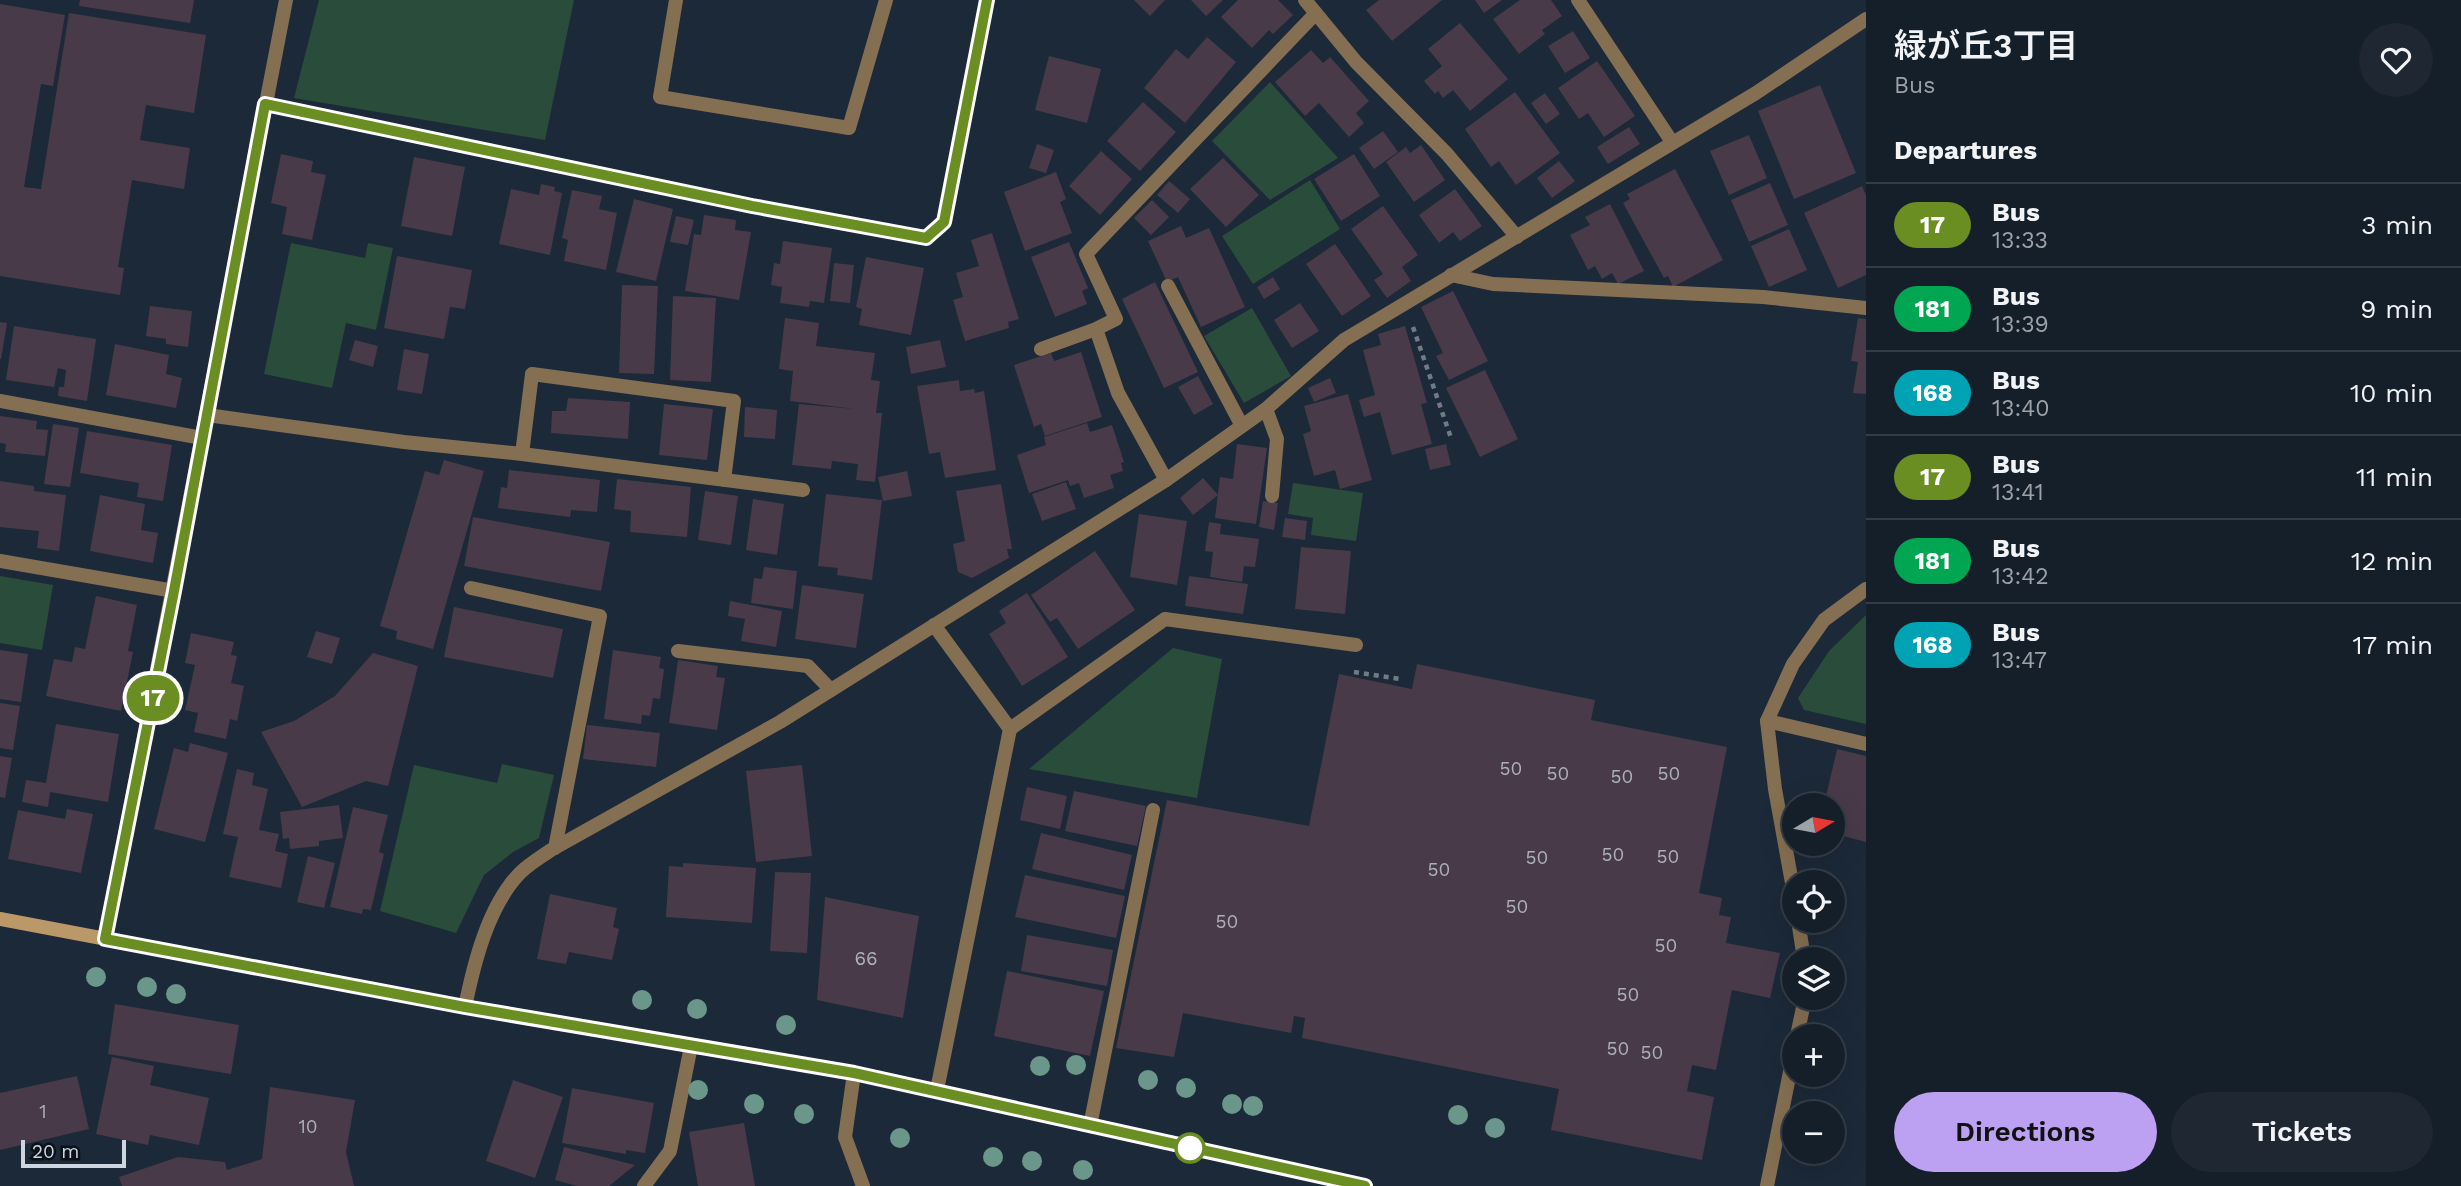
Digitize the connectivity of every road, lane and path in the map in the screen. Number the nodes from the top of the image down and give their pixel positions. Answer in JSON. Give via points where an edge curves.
{"nodes":[{"id":1,"x":286,"y":0,"type":"edge"},
{"id":2,"x":676,"y":0,"type":"edge"},
{"id":3,"x":886,"y":0,"type":"edge"},
{"id":4,"x":987,"y":0,"type":"edge"},
{"id":5,"x":1305,"y":0,"type":"edge"},
{"id":6,"x":1578,"y":0,"type":"edge"},
{"id":7,"x":1316,"y":13,"type":"junction"},
{"id":8,"x":1866,"y":19,"type":"edge"},
{"id":9,"x":265,"y":104,"type":"junction"},
{"id":10,"x":1672,"y":142,"type":"junction"},
{"id":11,"x":1517,"y":237,"type":"junction"},
{"id":12,"x":1451,"y":275,"type":"junction"},
{"id":13,"x":1168,"y":286,"type":"dead end"},
{"id":14,"x":1405,"y":303,"type":"junction"},
{"id":15,"x":1866,"y":307,"type":"edge"},
{"id":16,"x":1096,"y":328,"type":"junction"},
{"id":17,"x":1041,"y":349,"type":"dead end"},
{"id":18,"x":0,"y":401,"type":"edge"},
{"id":19,"x":1266,"y":409,"type":"junction"},
{"id":20,"x":207,"y":415,"type":"junction"},
{"id":21,"x":1241,"y":426,"type":"junction"},
{"id":22,"x":202,"y":438,"type":"junction"},
{"id":23,"x":1451,"y":438,"type":"dead end"},
{"id":24,"x":522,"y":454,"type":"junction"},
{"id":25,"x":724,"y":480,"type":"junction"},
{"id":26,"x":1166,"y":480,"type":"junction"},
{"id":27,"x":803,"y":490,"type":"dead end"},
{"id":28,"x":1272,"y":496,"type":"dead end"},
{"id":29,"x":0,"y":561,"type":"edge"},
{"id":30,"x":471,"y":589,"type":"dead end"},
{"id":31,"x":1866,"y":589,"type":"edge"},
{"id":32,"x":174,"y":591,"type":"junction"},
{"id":33,"x":934,"y":625,"type":"junction"},
{"id":34,"x":1356,"y":645,"type":"dead end"},
{"id":35,"x":678,"y":650,"type":"dead end"},
{"id":36,"x":831,"y":690,"type":"junction"},
{"id":37,"x":1767,"y":721,"type":"junction"},
{"id":38,"x":1010,"y":729,"type":"junction"},
{"id":39,"x":1866,"y":744,"type":"edge"},
{"id":40,"x":1153,"y":810,"type":"dead end"},
{"id":41,"x":555,"y":848,"type":"junction"},
{"id":42,"x":1790,"y":870,"type":"edge"},
{"id":43,"x":0,"y":919,"type":"edge"},
{"id":44,"x":105,"y":939,"type":"junction"},
{"id":45,"x":465,"y":1007,"type":"junction"},
{"id":46,"x":691,"y":1046,"type":"junction"},
{"id":47,"x":854,"y":1073,"type":"junction"},
{"id":48,"x":1787,"y":1087,"type":"edge"},
{"id":49,"x":937,"y":1090,"type":"junction"},
{"id":50,"x":1090,"y":1126,"type":"junction"},
{"id":51,"x":645,"y":1186,"type":"edge"},
{"id":52,"x":863,"y":1186,"type":"edge"},
{"id":53,"x":1365,"y":1186,"type":"edge"},
{"id":54,"x":1767,"y":1186,"type":"edge"}],
"edges":[{"from":1,"to":9,"type":"street"},
{"from":2,"to":3,"type":"street","via":[[660,97],[849,128]]},
{"from":4,"to":9,"type":"street","via":[[944,222],[926,238]]},
{"from":5,"to":7,"type":"street"},
{"from":6,"to":10,"type":"street"},
{"from":7,"to":11,"type":"street"},
{"from":7,"to":16,"type":"street","via":[[1087,254],[1116,319]]},
{"from":8,"to":10,"type":"street","via":[[1756,93]]},
{"from":9,"to":20,"type":"street"},
{"from":10,"to":11,"type":"street"},
{"from":11,"to":12,"type":"street"},
{"from":12,"to":14,"type":"street"},
{"from":12,"to":15,"type":"street","via":[[1493,284],[1763,297]]},
{"from":13,"to":21,"type":"street"},
{"from":14,"to":19,"type":"street","via":[[1344,340]]},
{"from":14,"to":23,"type":"path"},
{"from":16,"to":17,"type":"street"},
{"from":16,"to":26,"type":"street","via":[[1118,393]]},
{"from":18,"to":22,"type":"street"},
{"from":19,"to":21,"type":"street"},
{"from":19,"to":28,"type":"street","via":[[1277,439]]},
{"from":20,"to":22,"type":"street"},
{"from":20,"to":24,"type":"street"},
{"from":21,"to":26,"type":"street"},
{"from":22,"to":32,"type":"street"},
{"from":24,"to":25,"type":"street"},
{"from":24,"to":25,"type":"street","via":[[532,374],[734,401]]},
{"from":25,"to":27,"type":"street"},
{"from":26,"to":33,"type":"street"},
{"from":29,"to":32,"type":"street"},
{"from":30,"to":41,"type":"street","via":[[600,616]]},
{"from":31,"to":37,"type":"street","via":[[1824,620],[1793,664]]},
{"from":32,"to":44,"type":"street"},
{"from":33,"to":36,"type":"street"},
{"from":33,"to":38,"type":"street"},
{"from":34,"to":38,"type":"street","via":[[1165,620]]},
{"from":35,"to":36,"type":"street","via":[[808,666]]},
{"from":36,"to":41,"type":"street"},
{"from":37,"to":39,"type":"street"},
{"from":37,"to":42,"type":"street"},
{"from":38,"to":49,"type":"street"},
{"from":40,"to":50,"type":"street"},
{"from":41,"to":45,"type":"street","via":[[521,872],[501,899],[475,959]]},
{"from":43,"to":44,"type":"street"},
{"from":44,"to":45,"type":"street"},
{"from":45,"to":46,"type":"street"},
{"from":46,"to":47,"type":"street"},
{"from":46,"to":51,"type":"street","via":[[670,1152]]},
{"from":47,"to":49,"type":"street"},
{"from":47,"to":52,"type":"street","via":[[845,1137]]},
{"from":48,"to":54,"type":"street"},
{"from":49,"to":50,"type":"street"},
{"from":50,"to":53,"type":"street"}]}
